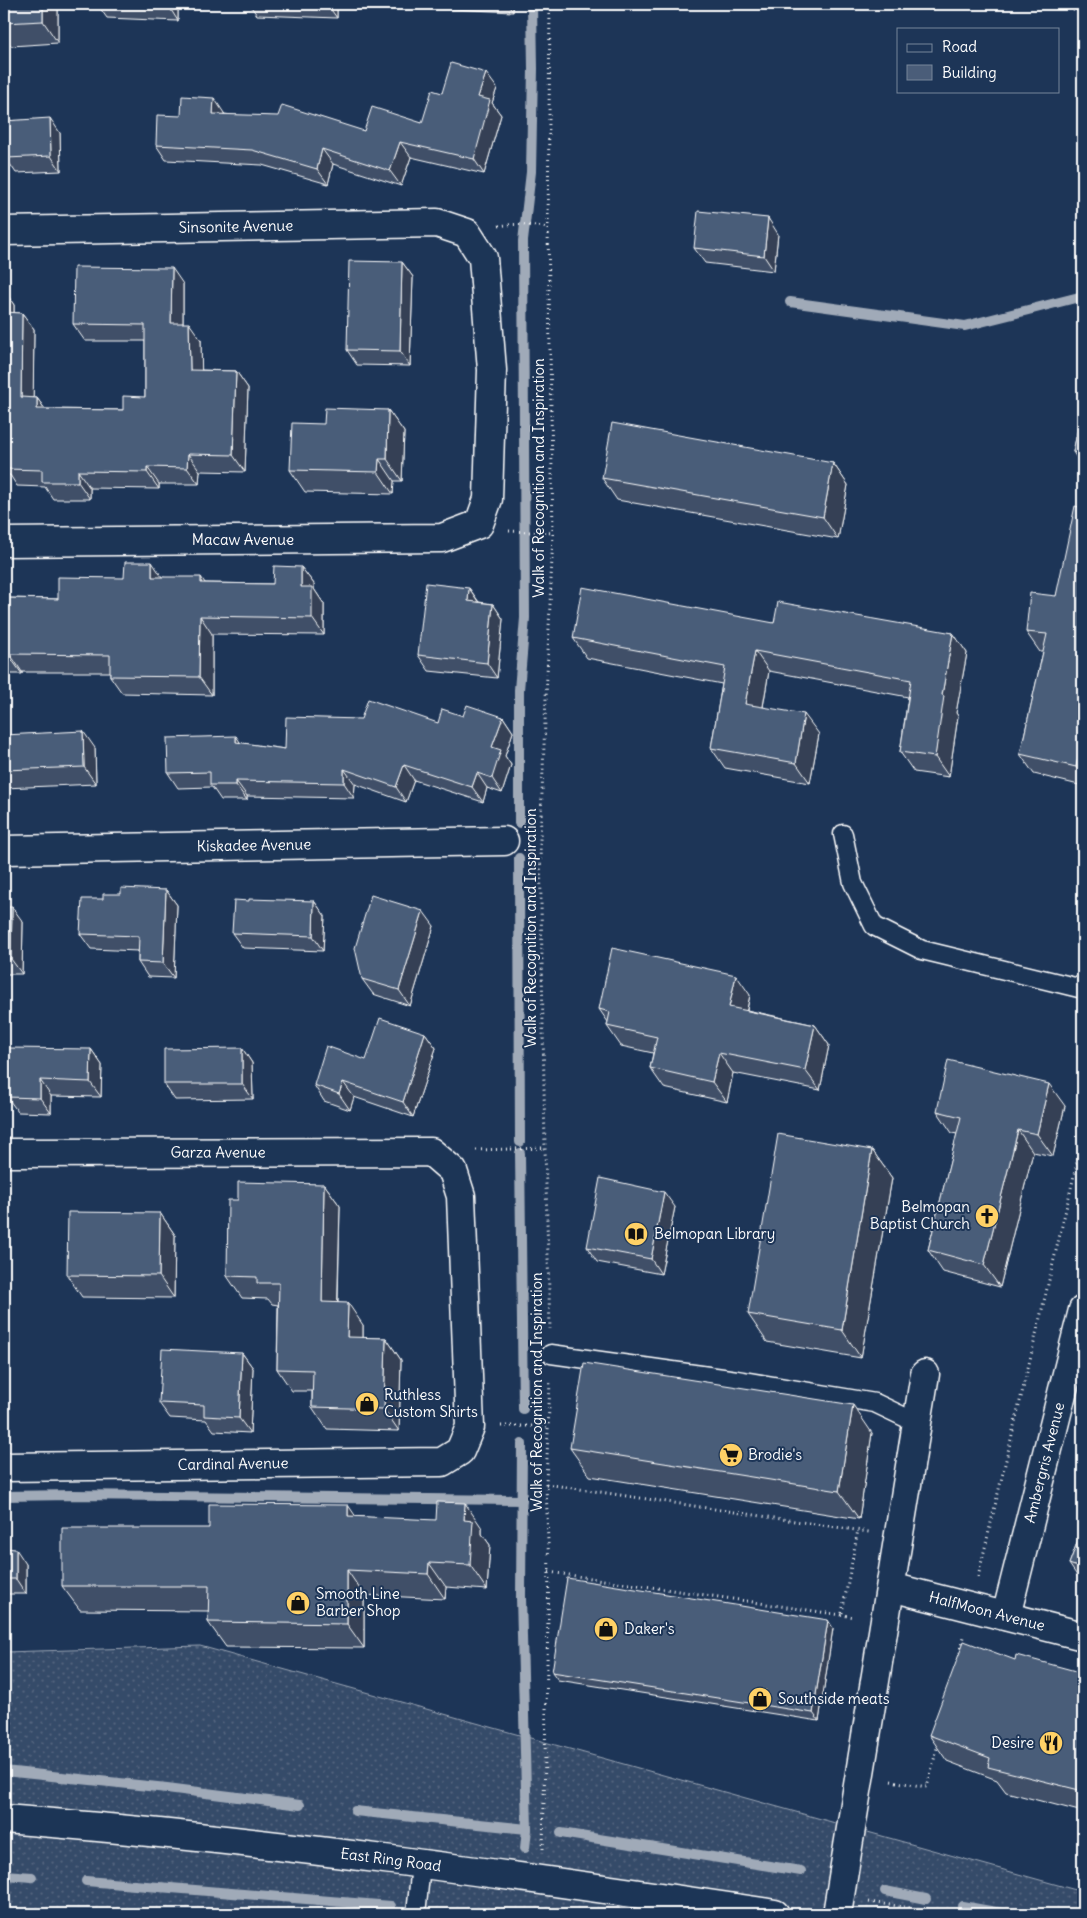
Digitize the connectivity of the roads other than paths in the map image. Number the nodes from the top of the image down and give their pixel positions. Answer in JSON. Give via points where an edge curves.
{"nodes":[{"id":1,"x":4,"y":231,"type":"edge"},
{"id":2,"x":479,"y":524,"type":"joint"},
{"id":3,"x":4,"y":542,"type":"edge"},
{"id":4,"x":843,"y":834,"type":"dead end"},
{"id":5,"x":504,"y":841,"type":"dead end"},
{"id":6,"x":4,"y":850,"type":"edge"},
{"id":7,"x":1083,"y":990,"type":"edge"},
{"id":8,"x":4,"y":1153,"type":"edge"},
{"id":9,"x":1083,"y":1314,"type":"edge"},
{"id":10,"x":551,"y":1354,"type":"road end"},
{"id":11,"x":925,"y":1374,"type":"dead end"},
{"id":12,"x":917,"y":1423,"type":"junction"},
{"id":13,"x":465,"y":1439,"type":"joint"},
{"id":14,"x":4,"y":1467,"type":"edge"},
{"id":15,"x":890,"y":1587,"type":"junction"},
{"id":16,"x":1006,"y":1616,"type":"junction"},
{"id":17,"x":1083,"y":1636,"type":"edge"},
{"id":18,"x":4,"y":1820,"type":"edge"},
{"id":19,"x":421,"y":1865,"type":"junction"},
{"id":20,"x":416,"y":1914,"type":"edge"},
{"id":21,"x":775,"y":1914,"type":"edge"},
{"id":22,"x":838,"y":1914,"type":"edge"}],
"edges":[{"from":1,"to":2,"type":"street","name":"Sinsonite Avenue","via":[[437,223],[467,233],[483,258],[492,370],[488,499]]},
{"from":2,"to":3,"type":"street","name":"Macaw Avenue","via":[[442,538]]},
{"from":4,"to":7,"type":"lane","via":[[853,883],[874,926],[922,950]]},
{"from":5,"to":6,"type":"street","name":"Kiskadee Avenue"},
{"from":8,"to":13,"type":"street","name":"Garza Avenue","via":[[431,1152],[452,1171],[461,1196]]},
{"from":9,"to":16,"type":"street","name":"Ambergris Avenue"},
{"from":10,"to":12,"type":"lane","via":[[874,1403]]},
{"from":11,"to":12,"type":"street"},
{"from":12,"to":15,"type":"street"},
{"from":13,"to":14,"type":"street","name":"Cardinal Avenue","via":[[442,1462]]},
{"from":15,"to":16,"type":"street","name":"HalfMoon Avenue"},
{"from":15,"to":22,"type":"street"},
{"from":16,"to":17,"type":"street","name":"HalfMoon Avenue"},
{"from":18,"to":19,"type":"street","name":"East Ring Road","via":[[265,1845]]},
{"from":19,"to":20,"type":"lane"},
{"from":19,"to":21,"type":"street","name":"East Ring Road"}]}
